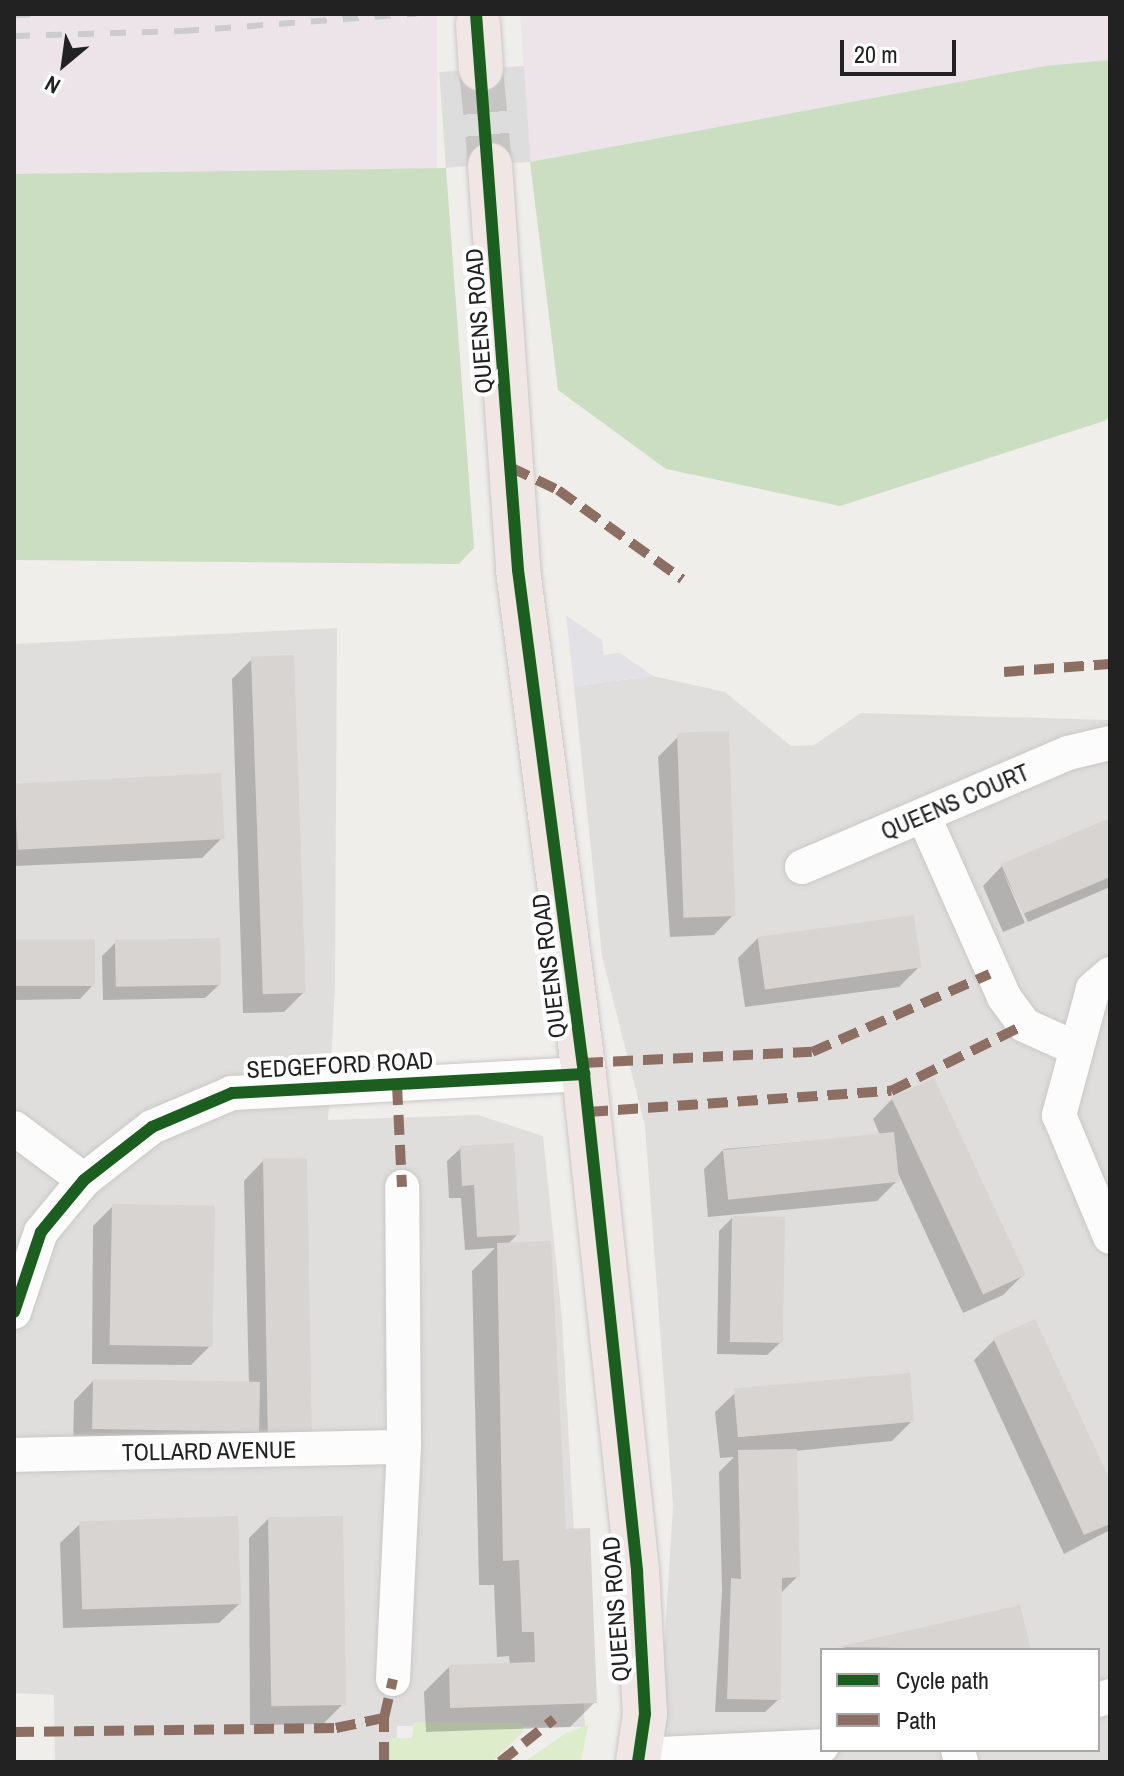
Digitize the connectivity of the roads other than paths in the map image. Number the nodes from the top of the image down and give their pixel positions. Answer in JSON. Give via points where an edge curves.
{"nodes":[{"id":1,"x":478,"y":24,"type":"dead end"},
{"id":2,"x":481,"y":69,"type":"tunnel mouth"},
{"id":3,"x":490,"y":165,"type":"tunnel mouth"},
{"id":4,"x":1110,"y":743,"type":"edge"},
{"id":5,"x":924,"y":817,"type":"junction"},
{"id":6,"x":802,"y":867,"type":"dead end"},
{"id":7,"x":1110,"y":974,"type":"edge"},
{"id":8,"x":1075,"y":1048,"type":"junction"},
{"id":9,"x":584,"y":1074,"type":"junction"},
{"id":10,"x":14,"y":1128,"type":"edge"},
{"id":11,"x":84,"y":1180,"type":"junction"},
{"id":12,"x":402,"y":1187,"type":"dead end"},
{"id":13,"x":1110,"y":1237,"type":"edge"},
{"id":14,"x":14,"y":1312,"type":"edge"},
{"id":15,"x":404,"y":1447,"type":"junction"},
{"id":16,"x":14,"y":1455,"type":"edge"},
{"id":17,"x":393,"y":1679,"type":"dead end"},
{"id":18,"x":820,"y":1746,"type":"edge"},
{"id":19,"x":639,"y":1758,"type":"edge"}],
"edges":[{"from":1,"to":2,"type":"highway"},
{"from":3,"to":9,"type":"highway","name":"QUEENS ROAD","via":[[518,570]]},
{"from":4,"to":5,"type":"street","name":"QUEENS COURT","via":[[1068,753]]},
{"from":5,"to":6,"type":"street","name":"QUEENS COURT"},
{"from":5,"to":8,"type":"street","via":[[1004,997],[1024,1025]]},
{"from":7,"to":8,"type":"street","via":[[1093,989]]},
{"from":8,"to":13,"type":"street","via":[[1059,1115]]},
{"from":9,"to":11,"type":"street","name":"SEDGEFORD ROAD","via":[[232,1093],[152,1127]]},
{"from":9,"to":19,"type":"highway","name":"QUEENS ROAD","via":[[637,1571],[645,1714]]},
{"from":10,"to":11,"type":"street"},
{"from":11,"to":14,"type":"street","name":"SEDGEFORD ROAD","via":[[41,1232]]},
{"from":12,"to":15,"type":"street"},
{"from":15,"to":16,"type":"street","name":"TOLLARD AVENUE"},
{"from":15,"to":17,"type":"street"},
{"from":18,"to":19,"type":"street"}]}
